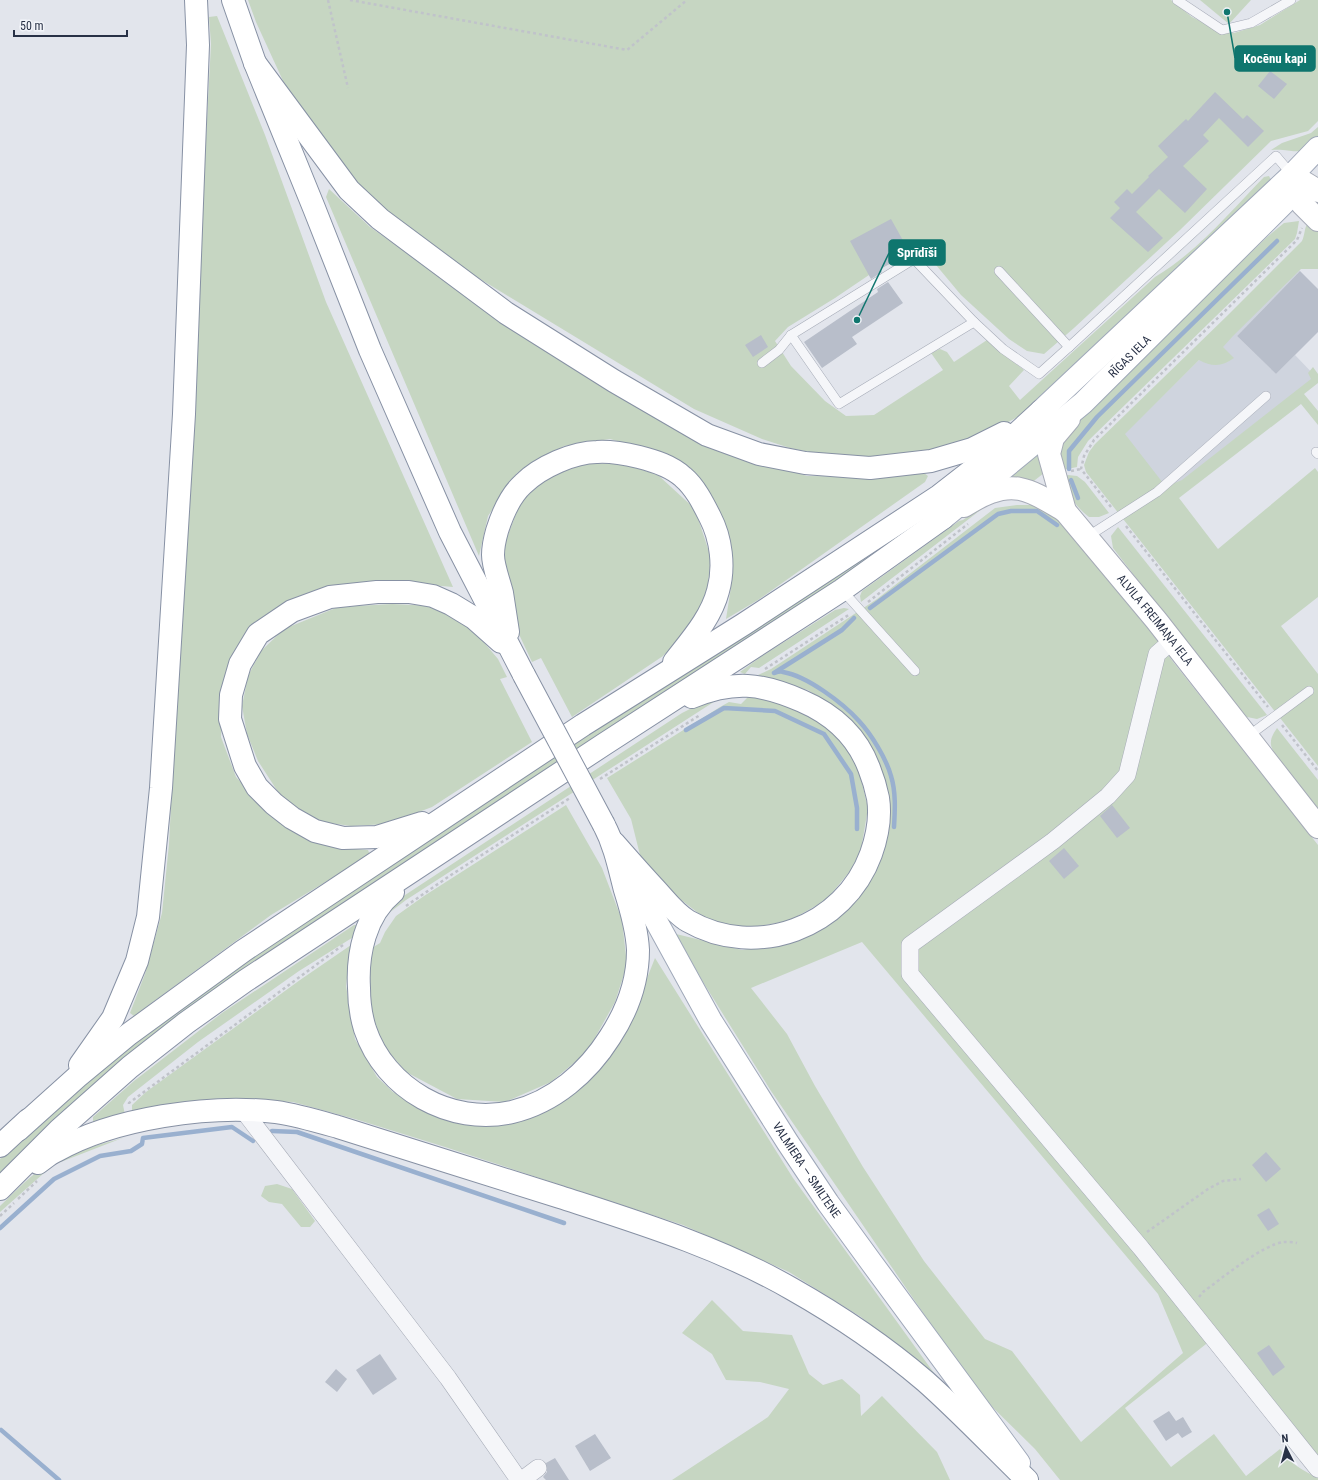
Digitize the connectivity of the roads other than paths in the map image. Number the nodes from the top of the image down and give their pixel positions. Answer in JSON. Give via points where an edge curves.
{"nodes":[{"id":1,"x":196,"y":0,"type":"edge"},
{"id":2,"x":233,"y":0,"type":"edge"},
{"id":3,"x":1177,"y":0,"type":"edge"},
{"id":4,"x":1290,"y":0,"type":"edge"},
{"id":5,"x":255,"y":63,"type":"junction"},
{"id":6,"x":1318,"y":148,"type":"edge"},
{"id":7,"x":1292,"y":175,"type":"junction"},
{"id":8,"x":1318,"y":191,"type":"edge"},
{"id":9,"x":1311,"y":221,"type":"edge"},
{"id":10,"x":999,"y":270,"type":"dead end"},
{"id":11,"x":974,"y":322,"type":"junction"},
{"id":12,"x":791,"y":335,"type":"junction"},
{"id":13,"x":1069,"y":347,"type":"junction"},
{"id":14,"x":762,"y":363,"type":"dead end"},
{"id":15,"x":1266,"y":396,"type":"dead end"},
{"id":16,"x":1083,"y":403,"type":"junction"},
{"id":17,"x":1042,"y":411,"type":"junction"},
{"id":18,"x":1065,"y":511,"type":"junction"},
{"id":19,"x":943,"y":518,"type":"junction"},
{"id":20,"x":1087,"y":537,"type":"junction"},
{"id":21,"x":842,"y":590,"type":"junction"},
{"id":22,"x":1172,"y":641,"type":"junction"},
{"id":23,"x":510,"y":651,"type":"junction"},
{"id":24,"x":915,"y":671,"type":"dead end"},
{"id":25,"x":665,"y":674,"type":"junction"},
{"id":26,"x":1309,"y":691,"type":"dead end"},
{"id":27,"x":1247,"y":736,"type":"junction"},
{"id":28,"x":603,"y":745,"type":"junction"},
{"id":29,"x":448,"y":814,"type":"junction"},
{"id":30,"x":494,"y":816,"type":"junction"},
{"id":31,"x":1318,"y":827,"type":"edge"},
{"id":32,"x":608,"y":833,"type":"junction"},
{"id":33,"x":243,"y":1110,"type":"junction"},
{"id":34,"x":18,"y":1130,"type":"junction"},
{"id":35,"x":0,"y":1146,"type":"edge"},
{"id":36,"x":0,"y":1190,"type":"edge"},
{"id":37,"x":538,"y":1468,"type":"dead end"},
{"id":38,"x":1318,"y":1469,"type":"edge"},
{"id":39,"x":521,"y":1480,"type":"edge"},
{"id":40,"x":1028,"y":1480,"type":"edge"},
{"id":41,"x":1032,"y":1480,"type":"edge"}],
"edges":[{"from":1,"to":34,"type":"main road","via":[[198,45],[184,414],[160,788],[148,917],[137,961],[113,1018],[74,1074]]},
{"from":2,"to":5,"type":"main road"},
{"from":3,"to":4,"type":"lane","via":[[1222,30],[1250,23]]},
{"from":5,"to":17,"type":"main road","via":[[349,190],[380,219],[506,314],[707,435],[759,454],[805,463],[870,468],[931,461],[972,449]]},
{"from":5,"to":23,"type":"main road","via":[[370,350],[450,532]]},
{"from":6,"to":7,"type":"main road","name":"RĪGAS IELA"},
{"from":7,"to":8,"type":"main road"},
{"from":7,"to":9,"type":"main road"},
{"from":7,"to":13,"type":"lane","via":[[1276,156]]},
{"from":7,"to":16,"type":"main road","name":"RĪGAS IELA","via":[[1285,202]]},
{"from":7,"to":17,"type":"main road","name":"RĪGAS IELA"},
{"from":10,"to":13,"type":"lane"},
{"from":11,"to":12,"type":"lane","via":[[914,259]]},
{"from":11,"to":12,"type":"lane","via":[[839,404]]},
{"from":11,"to":13,"type":"lane","via":[[1004,349],[1039,374]]},
{"from":12,"to":14,"type":"lane","via":[[779,350]]},
{"from":15,"to":20,"type":"lane","via":[[1157,492]]},
{"from":16,"to":18,"type":"main road","name":"ALVILA FREIMAŅA IELA","via":[[1053,438],[1049,454]]},
{"from":16,"to":19,"type":"main road","name":"RĪGAS IELA"},
{"from":17,"to":25,"type":"main road","via":[[1002,447],[939,496]]},
{"from":18,"to":19,"type":"main road","via":[[1039,496],[1020,489],[999,490],[978,498]]},
{"from":18,"to":20,"type":"main road","name":"ALVILA FREIMAŅA IELA"},
{"from":19,"to":21,"type":"main road"},
{"from":20,"to":22,"type":"main road","name":"ALVILA FREIMAŅA IELA"},
{"from":21,"to":24,"type":"lane"},
{"from":21,"to":28,"type":"main road"},
{"from":22,"to":27,"type":"main road","name":"ALVILA FREIMAŅA IELA"},
{"from":22,"to":38,"type":"street","via":[[1157,654],[1127,775],[1108,796],[1053,841],[910,945],[910,974],[1141,1248]]},
{"from":23,"to":25,"type":"main road","via":[[502,594],[493,555],[497,531],[505,509],[523,484],[544,469],[569,457],[597,452],[629,455],[660,462],[683,477],[706,509],[714,524],[720,545],[721,576],[710,612]]},
{"from":23,"to":29,"type":"main road","via":[[474,618],[433,596],[409,592],[377,592],[330,598],[292,611],[258,634],[240,664],[231,695],[230,719],[245,766],[257,787],[292,818],[315,831],[350,838],[377,837]]},
{"from":23,"to":32,"type":"main road","bridge":true},
{"from":25,"to":29,"type":"main road"},
{"from":26,"to":27,"type":"lane"},
{"from":27,"to":31,"type":"main road","name":"ALVILA FREIMAŅA IELA"},
{"from":28,"to":30,"type":"main road"},
{"from":28,"to":32,"type":"main road","via":[[715,688],[738,685],[760,687],[788,694],[814,706],[842,727],[857,744],[866,760],[878,799],[879,820],[875,842],[868,863],[851,889],[839,902],[809,925],[770,937],[728,937],[705,930],[687,920],[670,906]]},
{"from":29,"to":34,"type":"main road","via":[[243,951],[129,1034]]},
{"from":30,"to":32,"type":"main road","via":[[386,898],[366,931],[359,966],[360,1006],[365,1029],[374,1049],[401,1083],[418,1096],[458,1112],[501,1114],[522,1109],[558,1092],[583,1071],[604,1046],[617,1025],[634,985],[638,951],[634,919]]},
{"from":30,"to":36,"type":"main road","via":[[245,981],[186,1024],[130,1067],[65,1124]]},
{"from":32,"to":41,"type":"main road","name":"VALMIERA — SMILTENE","via":[[711,1021],[788,1143],[866,1256]]},
{"from":33,"to":36,"type":"main road","via":[[158,1117],[105,1130],[56,1151]]},
{"from":33,"to":39,"type":"street","via":[[448,1378]]},
{"from":33,"to":40,"type":"main road","via":[[276,1112],[338,1127],[626,1218],[739,1261],[791,1288],[848,1324],[902,1363]]},
{"from":34,"to":35,"type":"main road"},
{"from":37,"to":39,"type":"street"}]}
